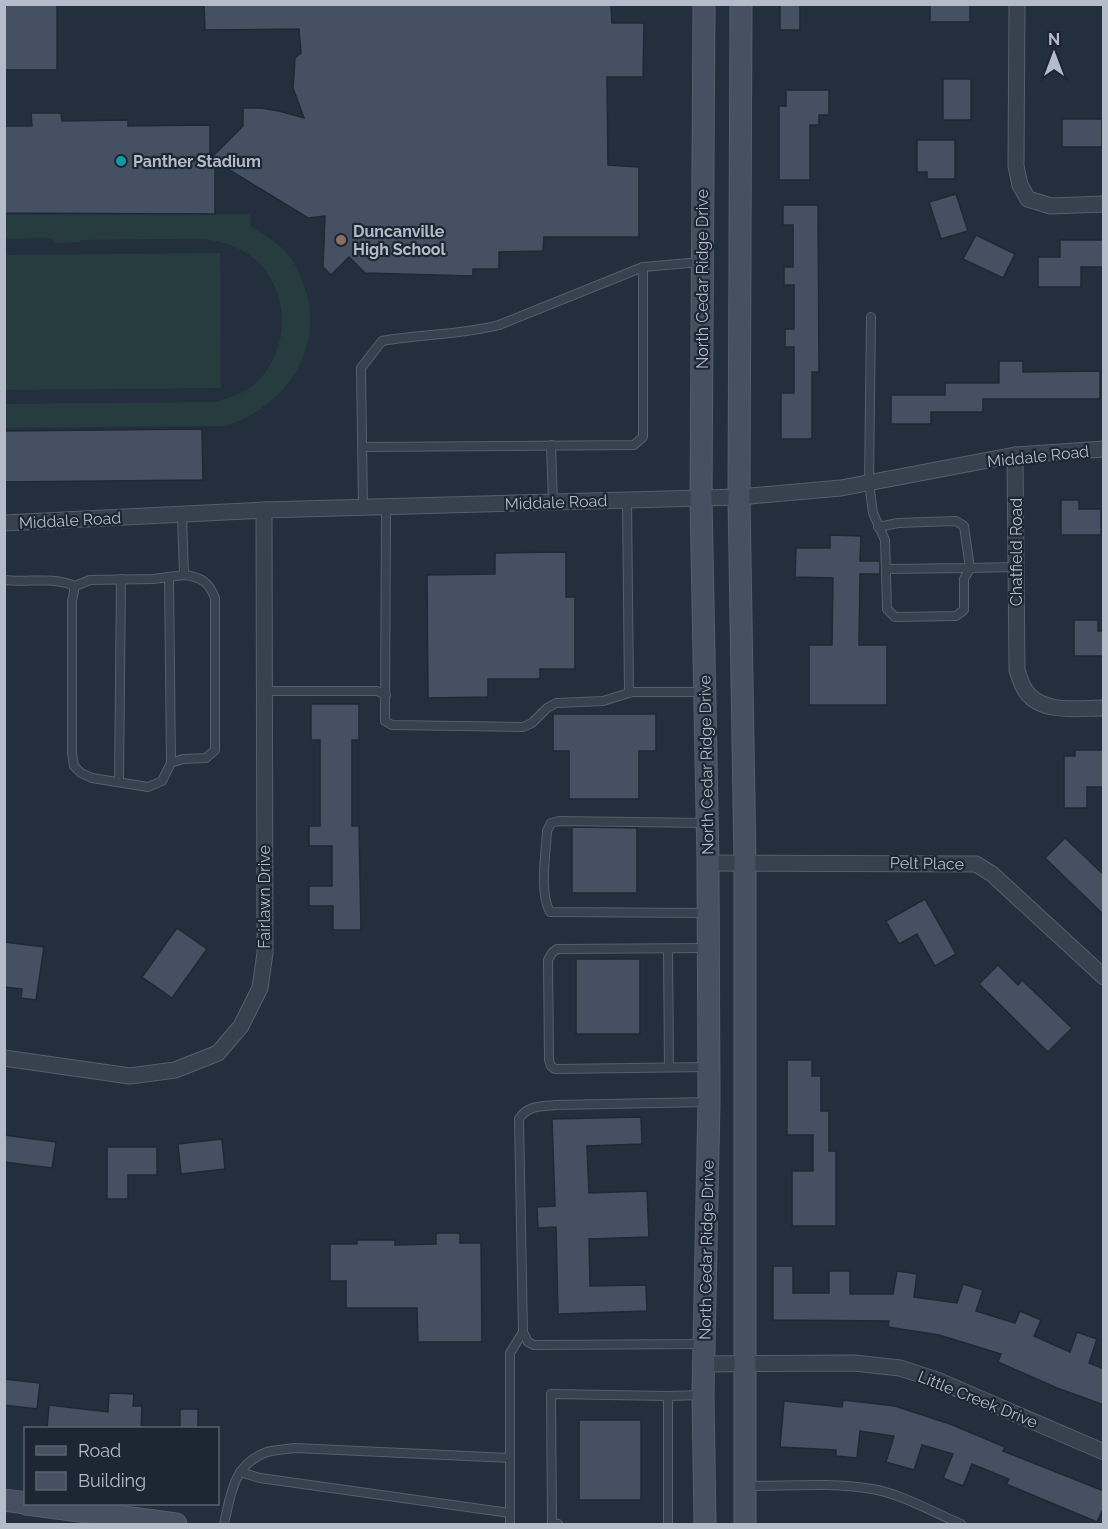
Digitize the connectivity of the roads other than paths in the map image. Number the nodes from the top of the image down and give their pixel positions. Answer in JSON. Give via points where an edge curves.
{"nodes":[{"id":1,"x":704,"y":4,"type":"edge"},
{"id":2,"x":741,"y":4,"type":"edge"},
{"id":3,"x":1017,"y":4,"type":"edge"},
{"id":4,"x":1104,"y":204,"type":"edge"},
{"id":5,"x":702,"y":262,"type":"junction"},
{"id":6,"x":643,"y":267,"type":"junction"},
{"id":7,"x":871,"y":317,"type":"dead end"},
{"id":8,"x":551,"y":445,"type":"junction"},
{"id":9,"x":362,"y":447,"type":"junction"},
{"id":10,"x":1104,"y":449,"type":"edge"},
{"id":11,"x":1015,"y":455,"type":"junction"},
{"id":12,"x":869,"y":483,"type":"junction"},
{"id":13,"x":739,"y":497,"type":"junction"},
{"id":14,"x":701,"y":498,"type":"junction"},
{"id":15,"x":627,"y":500,"type":"junction"},
{"id":16,"x":553,"y":502,"type":"junction"},
{"id":17,"x":363,"y":507,"type":"junction"},
{"id":18,"x":386,"y":507,"type":"junction"},
{"id":19,"x":264,"y":510,"type":"junction"},
{"id":20,"x":182,"y":514,"type":"junction"},
{"id":21,"x":4,"y":523,"type":"edge"},
{"id":22,"x":878,"y":527,"type":"junction"},
{"id":23,"x":1016,"y":567,"type":"junction"},
{"id":24,"x":970,"y":568,"type":"junction"},
{"id":25,"x":886,"y":569,"type":"junction"},
{"id":26,"x":184,"y":574,"type":"junction"},
{"id":27,"x":169,"y":577,"type":"junction"},
{"id":28,"x":121,"y":579,"type":"junction"},
{"id":29,"x":4,"y":580,"type":"edge"},
{"id":30,"x":75,"y":586,"type":"junction"},
{"id":31,"x":264,"y":691,"type":"junction"},
{"id":32,"x":705,"y":692,"type":"junction"},
{"id":33,"x":630,"y":693,"type":"junction"},
{"id":34,"x":386,"y":695,"type":"junction"},
{"id":35,"x":1104,"y":708,"type":"edge"},
{"id":36,"x":171,"y":763,"type":"junction"},
{"id":37,"x":119,"y":782,"type":"junction"},
{"id":38,"x":707,"y":823,"type":"junction"},
{"id":39,"x":708,"y":863,"type":"junction"},
{"id":40,"x":744,"y":863,"type":"junction"},
{"id":41,"x":708,"y":913,"type":"junction"},
{"id":42,"x":708,"y":948,"type":"junction"},
{"id":43,"x":668,"y":949,"type":"junction"},
{"id":44,"x":1104,"y":977,"type":"edge"},
{"id":45,"x":4,"y":1058,"type":"edge"},
{"id":46,"x":669,"y":1067,"type":"junction"},
{"id":47,"x":708,"y":1067,"type":"junction"},
{"id":48,"x":708,"y":1102,"type":"junction"},
{"id":49,"x":523,"y":1332,"type":"junction"},
{"id":50,"x":704,"y":1354,"type":"junction"},
{"id":51,"x":744,"y":1364,"type":"junction"},
{"id":52,"x":703,"y":1395,"type":"junction"},
{"id":53,"x":668,"y":1396,"type":"junction"},
{"id":54,"x":1104,"y":1452,"type":"edge"},
{"id":55,"x":510,"y":1458,"type":"junction"},
{"id":56,"x":240,"y":1472,"type":"junction"},
{"id":57,"x":745,"y":1486,"type":"junction"},
{"id":58,"x":4,"y":1500,"type":"edge"},
{"id":59,"x":24,"y":1503,"type":"edge"},
{"id":60,"x":33,"y":1505,"type":"edge"},
{"id":61,"x":510,"y":1513,"type":"junction"},
{"id":62,"x":81,"y":1518,"type":"edge"},
{"id":63,"x":176,"y":1524,"type":"edge"},
{"id":64,"x":224,"y":1524,"type":"edge"},
{"id":65,"x":510,"y":1524,"type":"edge"},
{"id":66,"x":558,"y":1524,"type":"edge"},
{"id":67,"x":668,"y":1524,"type":"edge"},
{"id":68,"x":705,"y":1524,"type":"edge"},
{"id":69,"x":746,"y":1524,"type":"edge"},
{"id":70,"x":961,"y":1524,"type":"edge"}],
"edges":[{"from":1,"to":5,"type":"main road","name":"North Cedar Ridge Drive"},
{"from":2,"to":13,"type":"main road"},
{"from":3,"to":4,"type":"street","via":[[1016,166],[1020,185],[1028,199],[1051,206]]},
{"from":5,"to":6,"type":"lane"},
{"from":5,"to":14,"type":"main road","name":"North Cedar Ridge Drive"},
{"from":6,"to":8,"type":"lane","via":[[643,437],[634,445]]},
{"from":6,"to":9,"type":"lane","via":[[499,325],[382,341],[361,368]]},
{"from":7,"to":12,"type":"lane"},
{"from":8,"to":9,"type":"lane"},
{"from":8,"to":16,"type":"lane"},
{"from":9,"to":17,"type":"lane"},
{"from":10,"to":11,"type":"street","name":"Middale Road"},
{"from":11,"to":12,"type":"street","name":"Middale Road"},
{"from":11,"to":23,"type":"street","name":"Chatfield Road"},
{"from":12,"to":13,"type":"street","name":"Middale Road"},
{"from":12,"to":22,"type":"lane"},
{"from":13,"to":14,"type":"street","name":"Middale Road"},
{"from":13,"to":40,"type":"main road"},
{"from":14,"to":15,"type":"street","name":"Middale Road"},
{"from":14,"to":32,"type":"main road","name":"North Cedar Ridge Drive"},
{"from":15,"to":16,"type":"street","name":"Middale Road"},
{"from":15,"to":33,"type":"lane"},
{"from":16,"to":18,"type":"street","name":"Middale Road"},
{"from":17,"to":18,"type":"street","name":"Middale Road"},
{"from":17,"to":19,"type":"street","name":"Middale Road"},
{"from":18,"to":34,"type":"lane"},
{"from":19,"to":20,"type":"street","name":"Middale Road"},
{"from":19,"to":31,"type":"street","name":"Fairlawn Drive"},
{"from":20,"to":21,"type":"street","name":"Middale Road"},
{"from":20,"to":26,"type":"lane"},
{"from":22,"to":24,"type":"lane","via":[[956,521],[964,526]]},
{"from":22,"to":25,"type":"lane","via":[[885,540]]},
{"from":23,"to":24,"type":"lane"},
{"from":23,"to":35,"type":"street","name":"Chatfield Road","via":[[1017,670],[1024,690],[1039,703],[1056,708]]},
{"from":24,"to":25,"type":"lane"},
{"from":24,"to":25,"type":"lane","via":[[964,579],[964,610],[956,616],[895,616],[887,609]]},
{"from":26,"to":27,"type":"lane"},
{"from":26,"to":36,"type":"lane","via":[[198,576],[210,586],[215,598],[215,742],[214,750],[206,758]]},
{"from":27,"to":28,"type":"lane"},
{"from":27,"to":36,"type":"lane"},
{"from":28,"to":30,"type":"lane","via":[[90,580]]},
{"from":28,"to":37,"type":"lane"},
{"from":29,"to":30,"type":"lane","via":[[51,579]]},
{"from":30,"to":37,"type":"lane","via":[[74,766],[92,778]]},
{"from":31,"to":34,"type":"lane","via":[[377,691]]},
{"from":31,"to":45,"type":"street","name":"Fairlawn Drive","via":[[265,953],[260,988],[241,1026],[218,1053],[175,1070],[130,1076]]},
{"from":32,"to":33,"type":"lane"},
{"from":32,"to":38,"type":"main road","name":"North Cedar Ridge Drive"},
{"from":33,"to":34,"type":"lane","via":[[603,701],[556,703],[523,726],[392,725],[385,721]]},
{"from":36,"to":37,"type":"lane","via":[[162,781],[148,786]]},
{"from":38,"to":39,"type":"main road","name":"North Cedar Ridge Drive"},
{"from":38,"to":41,"type":"lane","via":[[551,823],[547,831],[545,889],[550,912]]},
{"from":39,"to":40,"type":"street","name":"Pelt Place"},
{"from":39,"to":41,"type":"main road","name":"North Cedar Ridge Drive"},
{"from":40,"to":44,"type":"street","name":"Pelt Place","via":[[976,864],[992,874]]},
{"from":40,"to":51,"type":"main road"},
{"from":41,"to":42,"type":"main road","name":"North Cedar Ridge Drive"},
{"from":42,"to":43,"type":"lane"},
{"from":42,"to":47,"type":"main road","name":"North Cedar Ridge Drive"},
{"from":43,"to":46,"type":"lane"},
{"from":43,"to":46,"type":"lane","via":[[558,949],[548,960],[551,1066]]},
{"from":46,"to":47,"type":"lane"},
{"from":47,"to":48,"type":"main road","name":"North Cedar Ridge Drive"},
{"from":48,"to":49,"type":"lane","via":[[555,1105],[524,1111],[519,1119]]},
{"from":48,"to":50,"type":"main road","name":"North Cedar Ridge Drive"},
{"from":49,"to":50,"type":"lane","via":[[534,1345]]},
{"from":49,"to":55,"type":"lane","via":[[510,1353]]},
{"from":50,"to":51,"type":"street","name":"Little Creek Drive"},
{"from":50,"to":52,"type":"main road","name":"North Cedar Ridge Drive"},
{"from":51,"to":54,"type":"street","name":"Little Creek Drive","via":[[855,1363],[900,1368]]},
{"from":51,"to":57,"type":"main road"},
{"from":52,"to":53,"type":"lane"},
{"from":52,"to":68,"type":"main road","name":"North Cedar Ridge Drive"},
{"from":53,"to":66,"type":"lane","via":[[551,1394],[552,1524]]},
{"from":53,"to":67,"type":"lane"},
{"from":55,"to":56,"type":"lane","via":[[295,1448],[267,1452],[247,1463]]},
{"from":55,"to":61,"type":"lane"},
{"from":56,"to":61,"type":"lane"},
{"from":56,"to":64,"type":"lane"},
{"from":57,"to":69,"type":"main road"},
{"from":57,"to":70,"type":"lane","via":[[872,1489]]},
{"from":58,"to":59,"type":"main road"},
{"from":60,"to":62,"type":"main road"},
{"from":61,"to":65,"type":"lane"},
{"from":62,"to":63,"type":"main road"}]}
